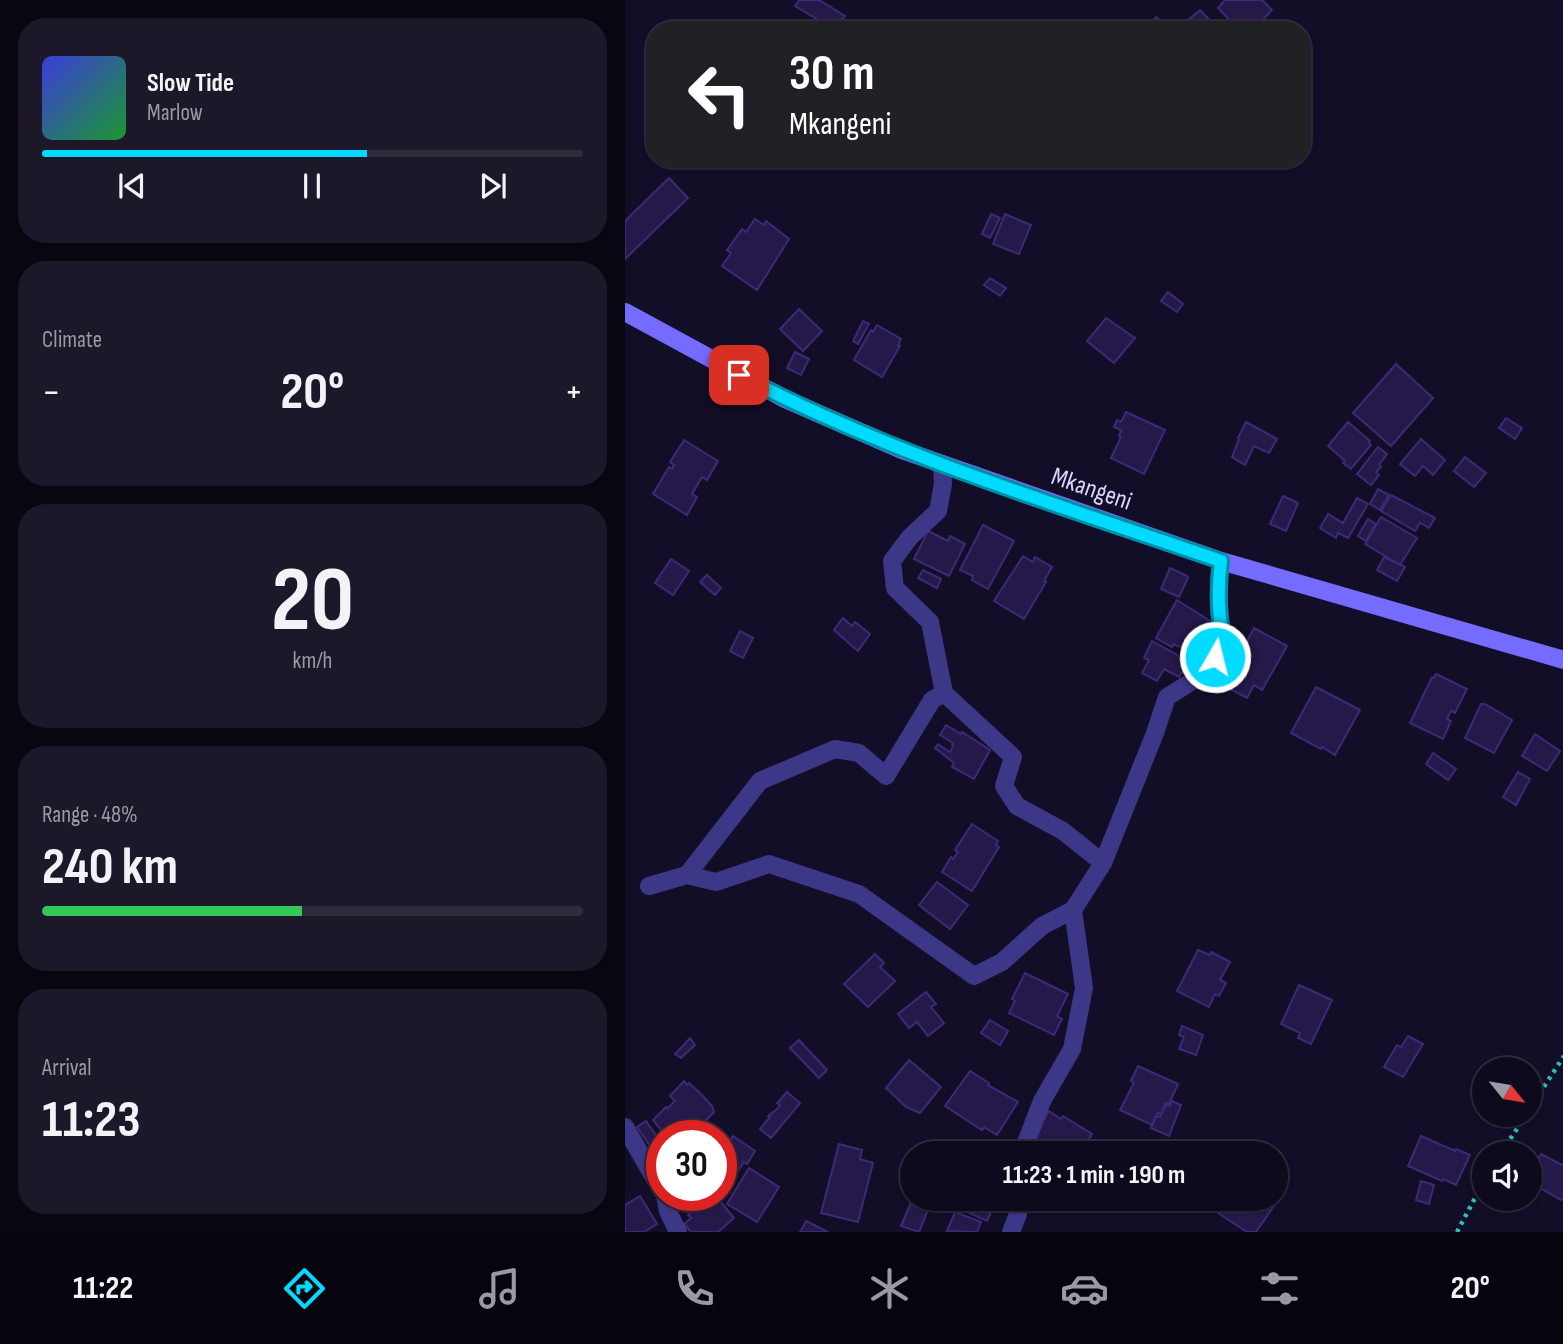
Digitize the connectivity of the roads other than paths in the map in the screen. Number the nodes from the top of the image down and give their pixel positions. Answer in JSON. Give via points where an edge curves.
{"nodes":[{"id":1,"x":625,"y":312,"type":"edge"},
{"id":2,"x":942,"y":464,"type":"junction"},
{"id":3,"x":1221,"y":561,"type":"junction"},
{"id":4,"x":1563,"y":660,"type":"edge"},
{"id":5,"x":944,"y":693,"type":"junction"},
{"id":6,"x":1103,"y":863,"type":"junction"},
{"id":7,"x":687,"y":875,"type":"junction"},
{"id":8,"x":649,"y":886,"type":"dead end"},
{"id":9,"x":1073,"y":910,"type":"junction"},
{"id":10,"x":625,"y":1127,"type":"edge"},
{"id":11,"x":1027,"y":1141,"type":"edge"},
{"id":12,"x":646,"y":1163,"type":"edge"},
{"id":13,"x":668,"y":1211,"type":"edge"},
{"id":14,"x":1018,"y":1211,"type":"edge"},
{"id":15,"x":678,"y":1232,"type":"edge"},
{"id":16,"x":1011,"y":1232,"type":"edge"}],
"edges":[{"from":1,"to":2,"type":"street","name":"Mkangeni","via":[[785,399]]},
{"from":2,"to":3,"type":"street","name":"Mkangeni"},
{"from":2,"to":5,"type":"street","via":[[938,511],[910,537],[893,562],[895,588],[930,622]]},
{"from":3,"to":4,"type":"street","name":"Mkangeni"},
{"from":3,"to":6,"type":"street","via":[[1220,629],[1225,641],[1202,675],[1167,697]]},
{"from":5,"to":6,"type":"street","via":[[1013,757],[1004,786],[1017,806],[1063,831]]},
{"from":5,"to":7,"type":"street","via":[[932,700],[886,776],[859,753],[835,749],[760,781]]},
{"from":6,"to":9,"type":"street"},
{"from":7,"to":8,"type":"street"},
{"from":7,"to":9,"type":"street","via":[[716,882],[769,864],[859,894],[974,976],[1002,962],[1041,926]]},
{"from":9,"to":11,"type":"street","via":[[1084,988],[1072,1049],[1042,1101]]},
{"from":10,"to":12,"type":"street"},
{"from":13,"to":15,"type":"street"},
{"from":14,"to":16,"type":"street"}]}
